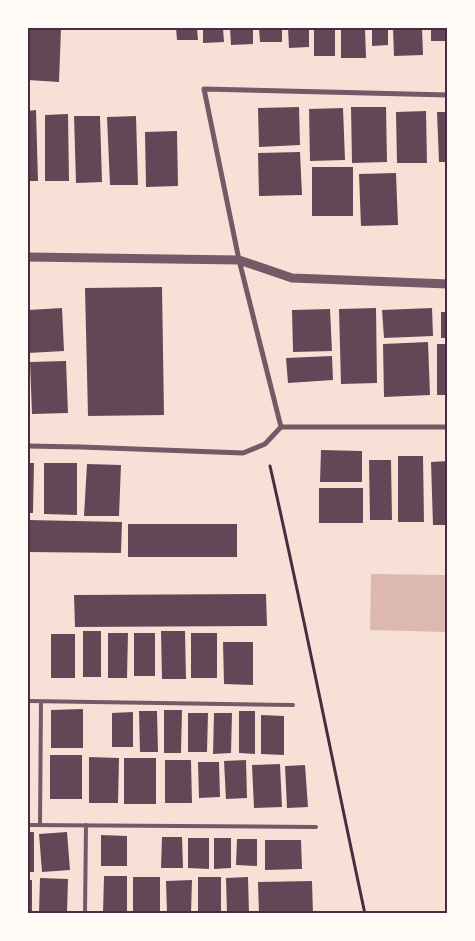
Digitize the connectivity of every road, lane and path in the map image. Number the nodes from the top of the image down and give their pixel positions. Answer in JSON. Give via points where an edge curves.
{"nodes":[{"id":1,"x":448,"y":95,"type":"edge"},
{"id":2,"x":28,"y":257,"type":"edge"},
{"id":3,"x":239,"y":260,"type":"junction"},
{"id":4,"x":448,"y":284,"type":"edge"},
{"id":5,"x":280,"y":427,"type":"junction"},
{"id":6,"x":448,"y":427,"type":"edge"},
{"id":7,"x":265,"y":444,"type":"junction"},
{"id":8,"x":28,"y":446,"type":"edge"},
{"id":9,"x":28,"y":701,"type":"edge"},
{"id":10,"x":41,"y":702,"type":"junction"},
{"id":11,"x":293,"y":705,"type":"dead end"},
{"id":12,"x":28,"y":825,"type":"edge"},
{"id":13,"x":40,"y":825,"type":"junction"},
{"id":14,"x":86,"y":825,"type":"junction"},
{"id":15,"x":316,"y":826,"type":"dead end"},
{"id":16,"x":84,"y":914,"type":"edge"},
{"id":17,"x":366,"y":914,"type":"edge"}],
"edges":[{"from":1,"to":3,"type":"street","via":[[204,89]]},
{"from":2,"to":3,"type":"street"},
{"from":3,"to":4,"type":"street","via":[[292,278]]},
{"from":3,"to":5,"type":"street"},
{"from":5,"to":6,"type":"street"},
{"from":5,"to":7,"type":"street"},
{"from":7,"to":8,"type":"street","via":[[243,453]]},
{"from":7,"to":17,"type":"path"},
{"from":9,"to":10,"type":"lane"},
{"from":10,"to":11,"type":"lane"},
{"from":10,"to":13,"type":"lane"},
{"from":12,"to":13,"type":"lane"},
{"from":13,"to":14,"type":"lane"},
{"from":14,"to":15,"type":"lane"},
{"from":14,"to":16,"type":"lane"}]}
